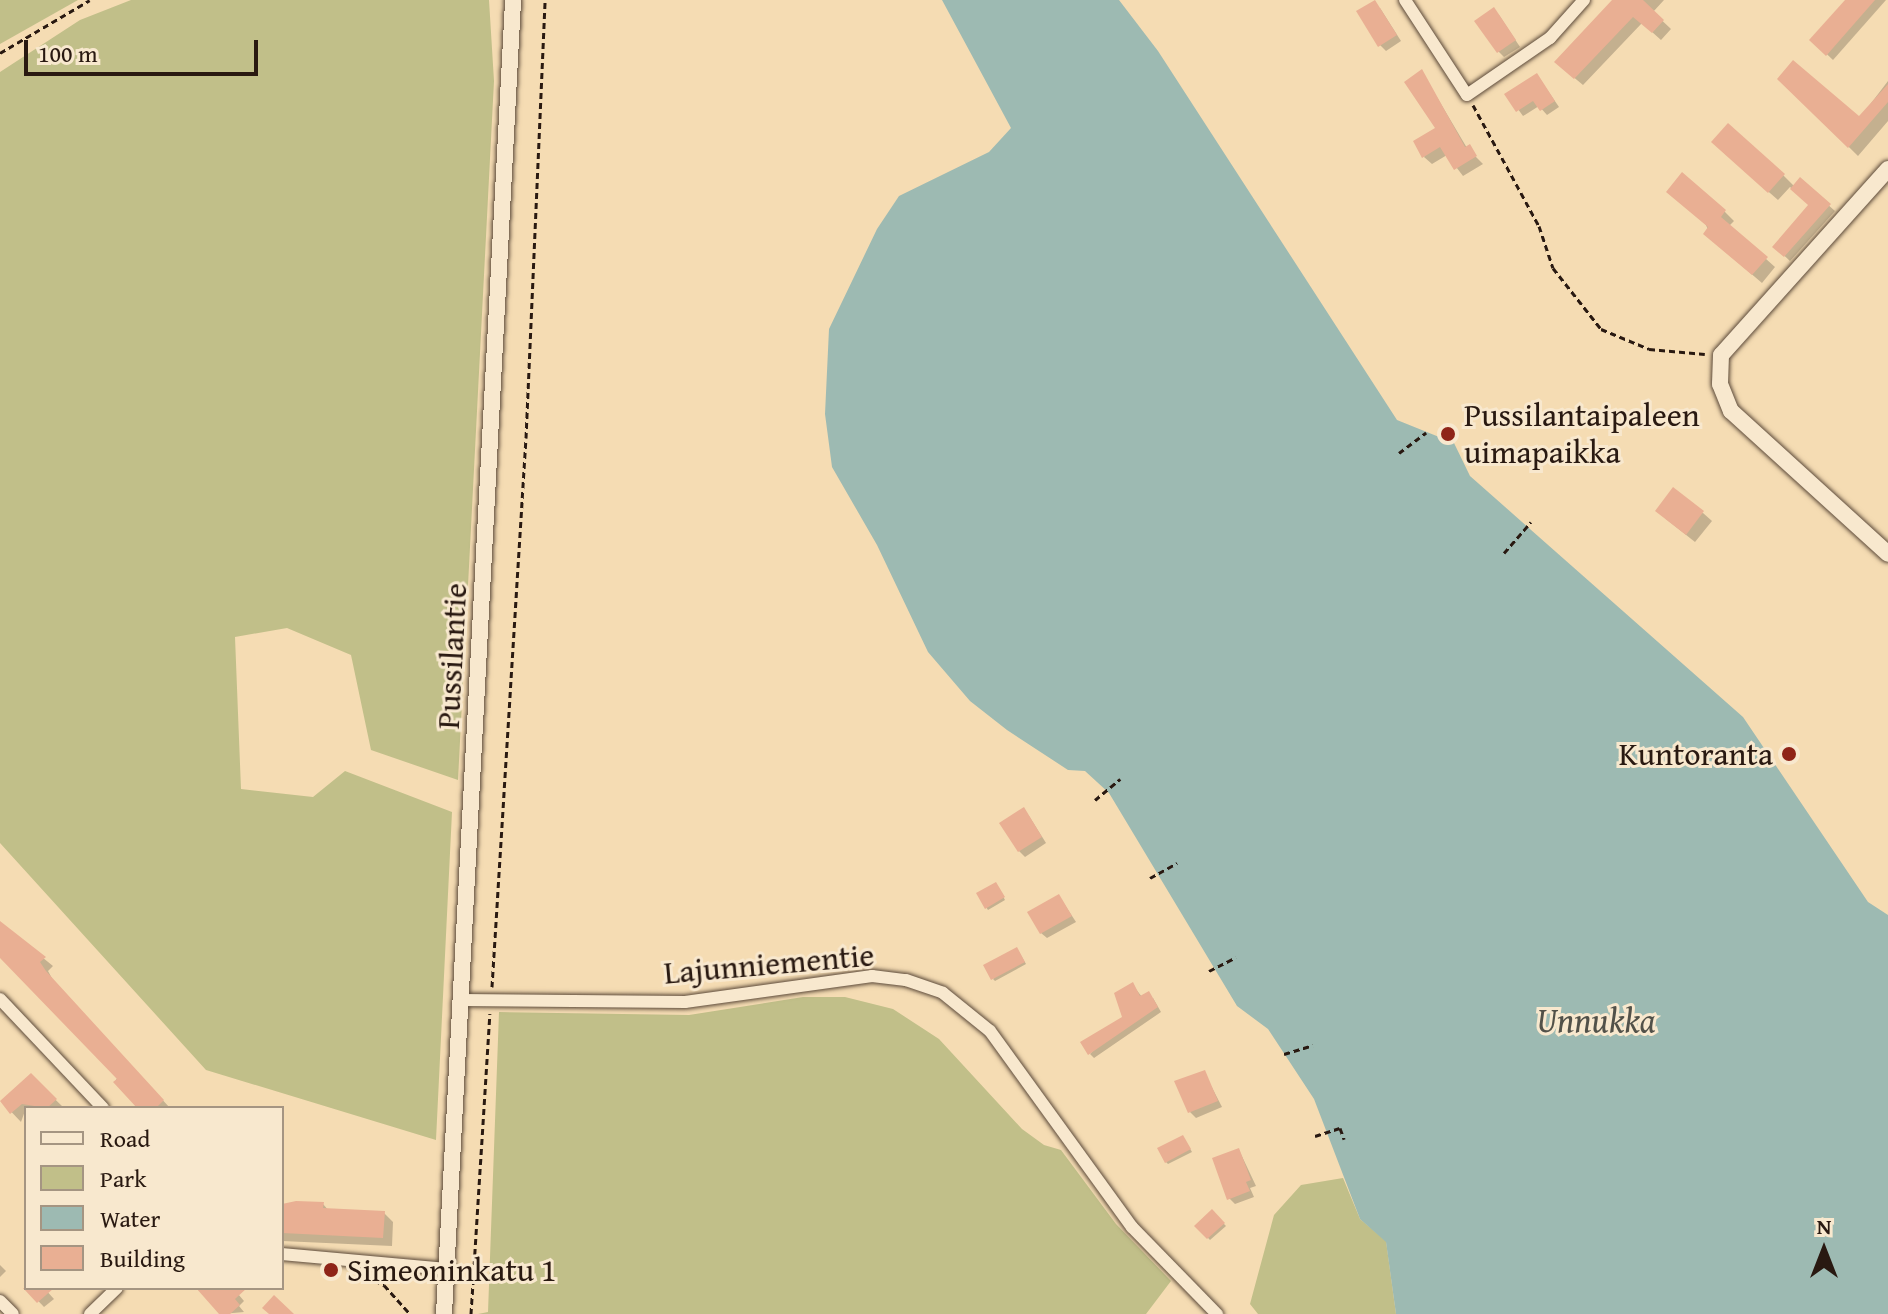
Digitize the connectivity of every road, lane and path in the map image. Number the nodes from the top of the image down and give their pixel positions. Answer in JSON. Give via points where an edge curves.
{"nodes":[{"id":1,"x":90,"y":0,"type":"edge"},
{"id":2,"x":513,"y":0,"type":"edge"},
{"id":3,"x":545,"y":0,"type":"edge"},
{"id":4,"x":1405,"y":0,"type":"edge"},
{"id":5,"x":1584,"y":0,"type":"edge"},
{"id":6,"x":0,"y":53,"type":"edge"},
{"id":7,"x":1467,"y":95,"type":"junction"},
{"id":8,"x":1888,"y":169,"type":"edge"},
{"id":9,"x":1721,"y":355,"type":"junction"},
{"id":10,"x":1426,"y":433,"type":"dead end"},
{"id":11,"x":1399,"y":453,"type":"dead end"},
{"id":12,"x":1531,"y":522,"type":"dead end"},
{"id":13,"x":1504,"y":553,"type":"dead end"},
{"id":14,"x":1888,"y":554,"type":"edge"},
{"id":15,"x":1120,"y":779,"type":"dead end"},
{"id":16,"x":1095,"y":800,"type":"dead end"},
{"id":17,"x":1177,"y":863,"type":"dead end"},
{"id":18,"x":1150,"y":878,"type":"dead end"},
{"id":19,"x":1236,"y":957,"type":"dead end"},
{"id":20,"x":1209,"y":971,"type":"dead end"},
{"id":21,"x":0,"y":999,"type":"edge"},
{"id":22,"x":461,"y":1000,"type":"junction"},
{"id":23,"x":491,"y":1000,"type":"junction"},
{"id":24,"x":1313,"y":1045,"type":"dead end"},
{"id":25,"x":1284,"y":1054,"type":"dead end"},
{"id":26,"x":101,"y":1106,"type":"edge"},
{"id":27,"x":1315,"y":1136,"type":"dead end"},
{"id":28,"x":1344,"y":1139,"type":"dead end"},
{"id":29,"x":284,"y":1254,"type":"edge"},
{"id":30,"x":446,"y":1269,"type":"junction"},
{"id":31,"x":384,"y":1285,"type":"dead end"},
{"id":32,"x":115,"y":1290,"type":"edge"},
{"id":33,"x":0,"y":1301,"type":"edge"},
{"id":34,"x":13,"y":1314,"type":"edge"},
{"id":35,"x":90,"y":1314,"type":"edge"},
{"id":36,"x":410,"y":1314,"type":"edge"},
{"id":37,"x":444,"y":1314,"type":"edge"},
{"id":38,"x":471,"y":1314,"type":"edge"},
{"id":39,"x":1217,"y":1314,"type":"edge"}],
"edges":[{"from":1,"to":6,"type":"path"},
{"from":2,"to":22,"type":"street","name":"Pussilantie"},
{"from":3,"to":23,"type":"path","via":[[526,438]]},
{"from":4,"to":7,"type":"street"},
{"from":5,"to":7,"type":"street","via":[[1550,38]]},
{"from":7,"to":9,"type":"path","via":[[1539,226],[1553,268],[1601,329],[1649,349]]},
{"from":8,"to":9,"type":"street"},
{"from":9,"to":14,"type":"street","via":[[1720,384],[1731,411]]},
{"from":10,"to":11,"type":"path"},
{"from":12,"to":13,"type":"path"},
{"from":15,"to":16,"type":"path"},
{"from":17,"to":18,"type":"path"},
{"from":19,"to":20,"type":"path"},
{"from":21,"to":26,"type":"street"},
{"from":22,"to":23,"type":"street","name":"Lajunniementie"},
{"from":22,"to":30,"type":"street","name":"Pussilantie"},
{"from":23,"to":38,"type":"path"},
{"from":23,"to":39,"type":"street","name":"Lajunniementie","via":[[685,1002],[872,976],[906,980],[943,993],[990,1031],[1132,1227]]},
{"from":24,"to":25,"type":"path"},
{"from":27,"to":28,"type":"path","via":[[1340,1128]]},
{"from":29,"to":30,"type":"street"},
{"from":30,"to":37,"type":"street","name":"Pussilantie"},
{"from":31,"to":36,"type":"path"},
{"from":32,"to":35,"type":"street"},
{"from":33,"to":34,"type":"street"}]}
